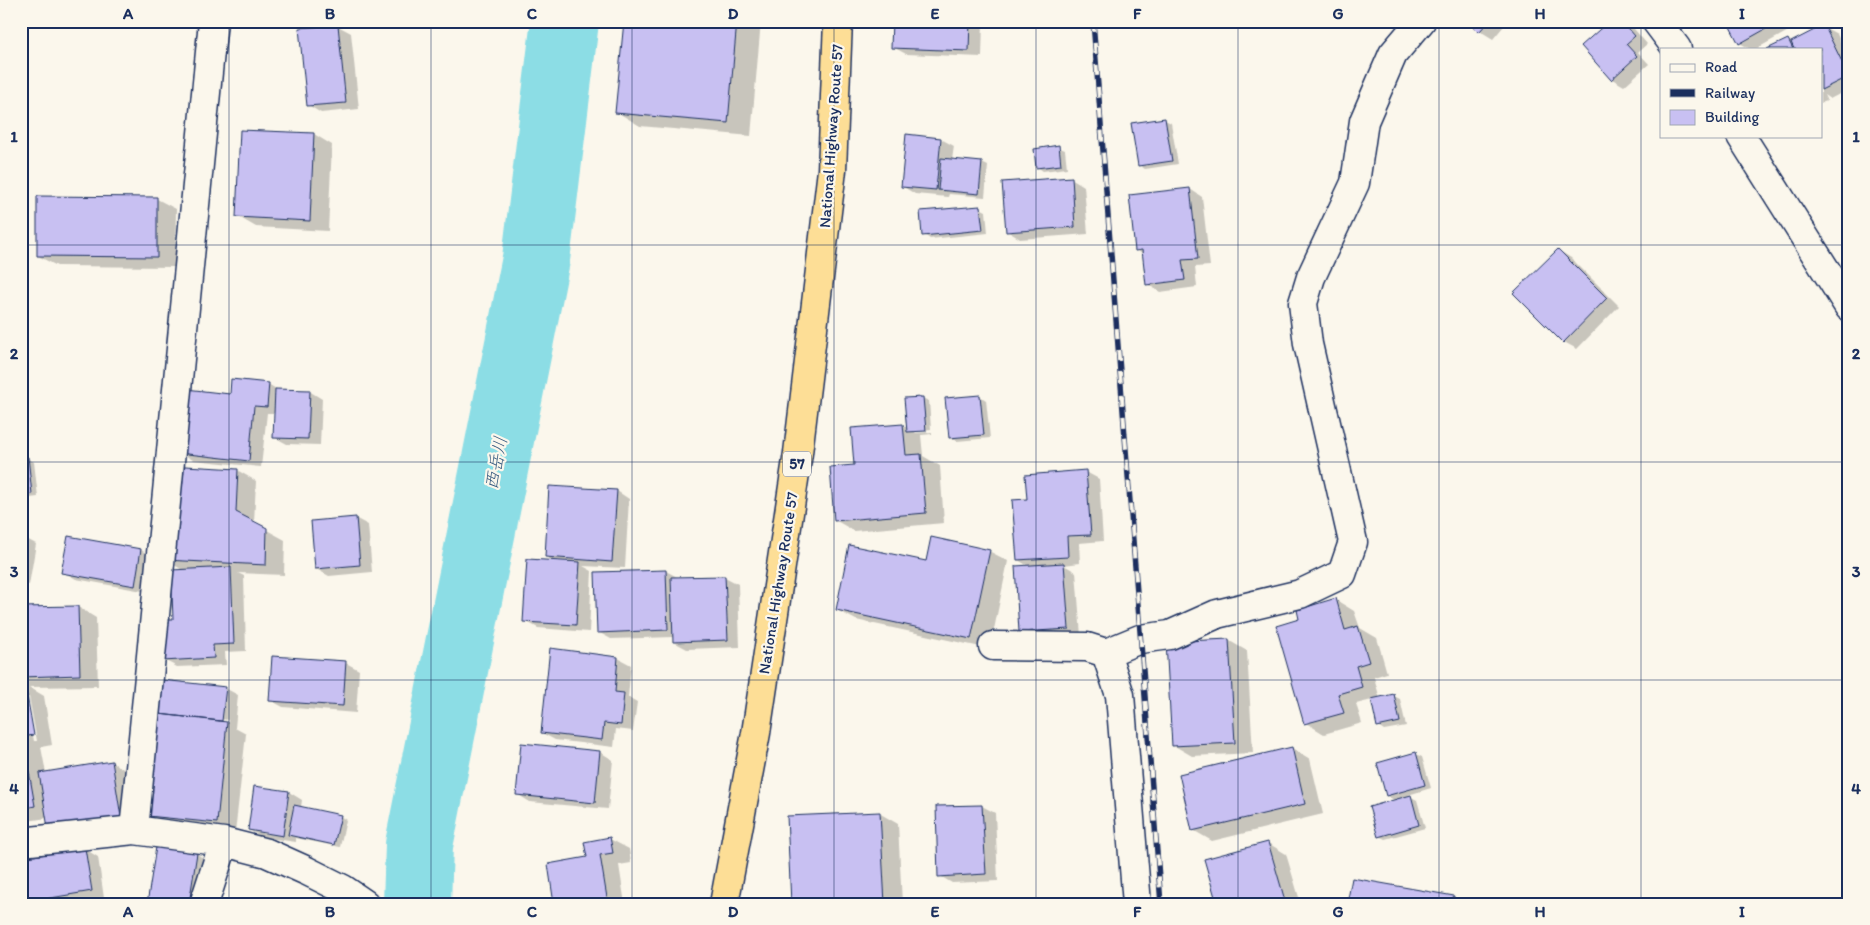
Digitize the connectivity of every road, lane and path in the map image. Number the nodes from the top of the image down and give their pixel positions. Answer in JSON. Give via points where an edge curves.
{"nodes":[{"id":1,"x":213,"y":21,"type":"edge"},
{"id":2,"x":838,"y":21,"type":"edge"},
{"id":3,"x":1421,"y":21,"type":"edge"},
{"id":4,"x":1656,"y":21,"type":"edge"},
{"id":5,"x":1676,"y":48,"type":"edge"},
{"id":6,"x":1742,"y":138,"type":"edge"},
{"id":7,"x":1849,"y":307,"type":"edge"},
{"id":8,"x":993,"y":646,"type":"dead end"},
{"id":9,"x":1106,"y":653,"type":"junction"},
{"id":10,"x":134,"y":830,"type":"junction"},
{"id":11,"x":21,"y":842,"type":"edge"},
{"id":12,"x":224,"y":842,"type":"junction"},
{"id":13,"x":354,"y":896,"type":"edge"},
{"id":14,"x":204,"y":904,"type":"edge"},
{"id":15,"x":724,"y":904,"type":"edge"},
{"id":16,"x":1138,"y":904,"type":"edge"}],
"edges":[{"from":1,"to":10,"type":"street"},
{"from":2,"to":15,"type":"highway","name":"National Highway Route 57","number":"57","via":[[832,170],[798,453],[756,733]]},
{"from":3,"to":9,"type":"street","via":[[1393,54],[1364,121],[1354,183],[1311,277],[1303,303],[1308,344],[1353,542],[1342,574],[1300,594],[1217,614],[1170,635],[1140,639]]},
{"from":4,"to":5,"type":"street"},
{"from":6,"to":7,"type":"street"},
{"from":8,"to":9,"type":"street","via":[[1087,647]]},
{"from":9,"to":16,"type":"street","via":[[1120,696]]},
{"from":10,"to":11,"type":"street"},
{"from":10,"to":12,"type":"street"},
{"from":12,"to":13,"type":"street","via":[[267,853]]},
{"from":12,"to":14,"type":"street"}]}
